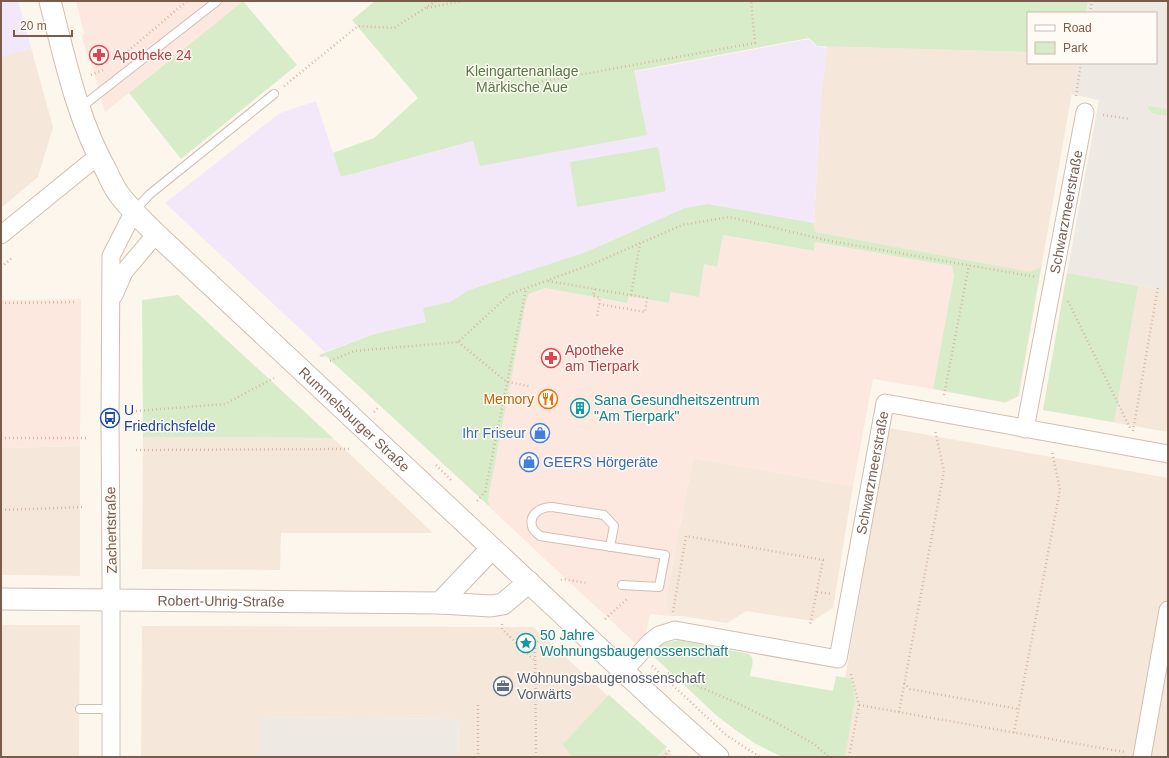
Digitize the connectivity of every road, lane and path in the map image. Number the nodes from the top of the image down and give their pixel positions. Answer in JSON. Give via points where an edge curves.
{"nodes":[{"id":1,"x":50,"y":1,"type":"edge"},
{"id":2,"x":187,"y":1,"type":"edge"},
{"id":3,"x":217,"y":1,"type":"edge"},
{"id":4,"x":436,"y":1,"type":"edge"},
{"id":5,"x":462,"y":1,"type":"edge"},
{"id":6,"x":751,"y":1,"type":"edge"},
{"id":7,"x":1092,"y":1,"type":"edge"},
{"id":8,"x":424,"y":8,"type":"junction"},
{"id":9,"x":1090,"y":12,"type":"edge"},
{"id":10,"x":124,"y":54,"type":"dead end"},
{"id":11,"x":1081,"y":64,"type":"edge"},
{"id":12,"x":107,"y":69,"type":"dead end"},
{"id":13,"x":91,"y":75,"type":"dead end"},
{"id":14,"x":495,"y":90,"type":"dead end"},
{"id":15,"x":274,"y":94,"type":"joint"},
{"id":16,"x":80,"y":108,"type":"junction"},
{"id":17,"x":1085,"y":112,"type":"junction"},
{"id":18,"x":1130,"y":119,"type":"dead end"},
{"id":19,"x":98,"y":156,"type":"junction"},
{"id":20,"x":134,"y":211,"type":"junction"},
{"id":21,"x":156,"y":234,"type":"junction"},
{"id":22,"x":1,"y":235,"type":"edge"},
{"id":23,"x":640,"y":243,"type":"junction"},
{"id":24,"x":12,"y":258,"type":"dead end"},
{"id":25,"x":969,"y":264,"type":"junction"},
{"id":26,"x":1,"y":266,"type":"edge"},
{"id":27,"x":1054,"y":280,"type":"junction"},
{"id":28,"x":548,"y":281,"type":"junction"},
{"id":29,"x":1158,"y":287,"type":"dead end"},
{"id":30,"x":526,"y":288,"type":"junction"},
{"id":31,"x":595,"y":289,"type":"junction"},
{"id":32,"x":631,"y":295,"type":"junction"},
{"id":33,"x":1067,"y":300,"type":"dead end"},
{"id":34,"x":77,"y":302,"type":"dead end"},
{"id":35,"x":110,"y":302,"type":"junction"},
{"id":36,"x":1,"y":303,"type":"edge"},
{"id":37,"x":598,"y":304,"type":"junction"},
{"id":38,"x":597,"y":317,"type":"dead end"},
{"id":39,"x":458,"y":342,"type":"junction"},
{"id":40,"x":330,"y":361,"type":"dead end"},
{"id":41,"x":274,"y":378,"type":"dead end"},
{"id":42,"x":507,"y":382,"type":"junction"},
{"id":43,"x":530,"y":386,"type":"dead end"},
{"id":44,"x":136,"y":410,"type":"dead end"},
{"id":45,"x":936,"y":413,"type":"junction"},
{"id":46,"x":1126,"y":420,"type":"dead end"},
{"id":47,"x":1025,"y":429,"type":"junction"},
{"id":48,"x":1048,"y":433,"type":"junction"},
{"id":49,"x":1132,"y":433,"type":"dead end"},
{"id":50,"x":1,"y":438,"type":"edge"},
{"id":51,"x":86,"y":438,"type":"dead end"},
{"id":52,"x":350,"y":449,"type":"dead end"},
{"id":53,"x":136,"y":450,"type":"dead end"},
{"id":54,"x":1168,"y":454,"type":"edge"},
{"id":55,"x":477,"y":501,"type":"dead end"},
{"id":56,"x":85,"y":507,"type":"dead end"},
{"id":57,"x":1,"y":510,"type":"edge"},
{"id":58,"x":610,"y":547,"type":"junction"},
{"id":59,"x":492,"y":548,"type":"junction"},
{"id":60,"x":561,"y":580,"type":"dead end"},
{"id":61,"x":529,"y":582,"type":"junction"},
{"id":62,"x":588,"y":583,"type":"dead end"},
{"id":63,"x":622,"y":585,"type":"dead end"},
{"id":64,"x":632,"y":585,"type":"junction"},
{"id":65,"x":1,"y":599,"type":"edge"},
{"id":66,"x":111,"y":600,"type":"junction"},
{"id":67,"x":440,"y":603,"type":"junction"},
{"id":68,"x":1168,"y":610,"type":"edge"},
{"id":69,"x":605,"y":619,"type":"dead end"},
{"id":70,"x":502,"y":622,"type":"dead end"},
{"id":71,"x":810,"y":625,"type":"dead end"},
{"id":72,"x":674,"y":630,"type":"junction"},
{"id":73,"x":546,"y":632,"type":"dead end"},
{"id":74,"x":535,"y":661,"type":"junction"},
{"id":75,"x":624,"y":671,"type":"junction"},
{"id":76,"x":668,"y":673,"type":"dead end"},
{"id":77,"x":851,"y":674,"type":"dead end"},
{"id":78,"x":904,"y":683,"type":"junction"},
{"id":79,"x":478,"y":705,"type":"dead end"},
{"id":80,"x":858,"y":705,"type":"junction"},
{"id":81,"x":111,"y":708,"type":"junction"},
{"id":82,"x":80,"y":709,"type":"dead end"},
{"id":83,"x":1018,"y":709,"type":"junction"},
{"id":84,"x":899,"y":712,"type":"junction"},
{"id":85,"x":1014,"y":732,"type":"junction"},
{"id":86,"x":670,"y":750,"type":"dead end"},
{"id":87,"x":1142,"y":756,"type":"edge"},
{"id":88,"x":111,"y":757,"type":"edge"},
{"id":89,"x":478,"y":757,"type":"edge"},
{"id":90,"x":536,"y":757,"type":"edge"},
{"id":91,"x":663,"y":757,"type":"edge"},
{"id":92,"x":718,"y":757,"type":"edge"},
{"id":93,"x":829,"y":757,"type":"edge"},
{"id":94,"x":849,"y":757,"type":"edge"}],
"edges":[{"from":1,"to":16,"type":"street","name":"Rummelsburger Straße"},
{"from":2,"to":10,"type":"path"},
{"from":3,"to":16,"type":"lane"},
{"from":4,"to":8,"type":"path"},
{"from":5,"to":8,"type":"path"},
{"from":6,"to":14,"type":"path","via":[[755,43]]},
{"from":7,"to":9,"type":"path"},
{"from":8,"to":15,"type":"path","via":[[394,28],[358,26]]},
{"from":11,"to":17,"type":"path","via":[[1075,95]]},
{"from":12,"to":13,"type":"path"},
{"from":15,"to":20,"type":"lane","via":[[150,194]]},
{"from":16,"to":19,"type":"street","name":"Rummelsburger Straße"},
{"from":17,"to":18,"type":"path"},
{"from":17,"to":27,"type":"street","name":"Schwarzmeerstraße"},
{"from":19,"to":20,"type":"street","name":"Rummelsburger Straße","via":[[118,193]]},
{"from":19,"to":22,"type":"street"},
{"from":20,"to":21,"type":"street","name":"Rummelsburger Straße"},
{"from":20,"to":35,"type":"street","name":"Zachertstraße","via":[[111,256]]},
{"from":21,"to":35,"type":"street","name":"Zachertstraße","via":[[124,272]]},
{"from":21,"to":59,"type":"street","name":"Rummelsburger Straße"},
{"from":23,"to":25,"type":"path","via":[[682,225],[729,217],[830,241]]},
{"from":23,"to":28,"type":"path"},
{"from":23,"to":32,"type":"path"},
{"from":24,"to":26,"type":"path"},
{"from":25,"to":27,"type":"path"},
{"from":25,"to":45,"type":"path"},
{"from":27,"to":47,"type":"street","name":"Schwarzmeerstraße"},
{"from":28,"to":30,"type":"path"},
{"from":28,"to":31,"type":"path"},
{"from":29,"to":49,"type":"path"},
{"from":30,"to":39,"type":"path","via":[[510,294]]},
{"from":30,"to":42,"type":"path"},
{"from":31,"to":32,"type":"path"},
{"from":31,"to":37,"type":"path","via":[[593,296],[600,298]]},
{"from":32,"to":37,"type":"path","via":[[647,298],[645,312]]},
{"from":33,"to":46,"type":"path"},
{"from":34,"to":36,"type":"path"},
{"from":35,"to":66,"type":"street","name":"Zachertstraße"},
{"from":37,"to":38,"type":"path"},
{"from":39,"to":40,"type":"path","via":[[354,351]]},
{"from":39,"to":42,"type":"path"},
{"from":41,"to":44,"type":"path","via":[[225,404]]},
{"from":42,"to":43,"type":"path"},
{"from":42,"to":55,"type":"path","via":[[485,492]]},
{"from":45,"to":47,"type":"street","name":"Schwarzmeerstraße"},
{"from":45,"to":72,"type":"street","name":"Schwarzmeerstraße","via":[[886,403],[838,659]]},
{"from":45,"to":78,"type":"path","via":[[944,470]]},
{"from":47,"to":48,"type":"street","name":"Schwarzmeerstraße"},
{"from":48,"to":54,"type":"street","name":"Schwarzmeerstraße"},
{"from":48,"to":83,"type":"path","via":[[1060,490]]},
{"from":50,"to":51,"type":"path"},
{"from":52,"to":53,"type":"path"},
{"from":56,"to":57,"type":"path"},
{"from":58,"to":58,"type":"lane","via":[[540,536],[534,530],[534,514],[543,507],[552,507],[604,515],[614,526]]},
{"from":58,"to":64,"type":"lane","via":[[665,555],[659,587]]},
{"from":59,"to":61,"type":"street","name":"Rummelsburger Straße"},
{"from":59,"to":67,"type":"street"},
{"from":60,"to":62,"type":"path"},
{"from":61,"to":67,"type":"street","name":"Robert-Uhrig-Straße","via":[[503,604],[491,606]]},
{"from":61,"to":75,"type":"street","name":"Rummelsburger Straße"},
{"from":63,"to":64,"type":"lane"},
{"from":64,"to":69,"type":"path","via":[[630,597]]},
{"from":65,"to":66,"type":"street","name":"Robert-Uhrig-Straße"},
{"from":66,"to":67,"type":"street","name":"Robert-Uhrig-Straße"},
{"from":66,"to":81,"type":"street","name":"Zachertstraße"},
{"from":68,"to":87,"type":"street"},
{"from":70,"to":74,"type":"path","via":[[502,629]]},
{"from":71,"to":72,"type":"path","via":[[823,560],[686,536],[672,615]]},
{"from":72,"to":75,"type":"street","via":[[659,635]]},
{"from":73,"to":74,"type":"path","via":[[535,644]]},
{"from":74,"to":90,"type":"path"},
{"from":75,"to":92,"type":"street","name":"Rummelsburger Straße"},
{"from":76,"to":93,"type":"path","via":[[775,722],[814,744]]},
{"from":77,"to":80,"type":"path"},
{"from":78,"to":83,"type":"path","via":[[910,689]]},
{"from":78,"to":84,"type":"path"},
{"from":79,"to":89,"type":"path"},
{"from":80,"to":84,"type":"path"},
{"from":80,"to":94,"type":"path"},
{"from":81,"to":82,"type":"lane"},
{"from":81,"to":88,"type":"street","name":"Zachertstraße"},
{"from":83,"to":85,"type":"path"},
{"from":84,"to":85,"type":"path"},
{"from":85,"to":87,"type":"path"},
{"from":86,"to":91,"type":"path"}]}
